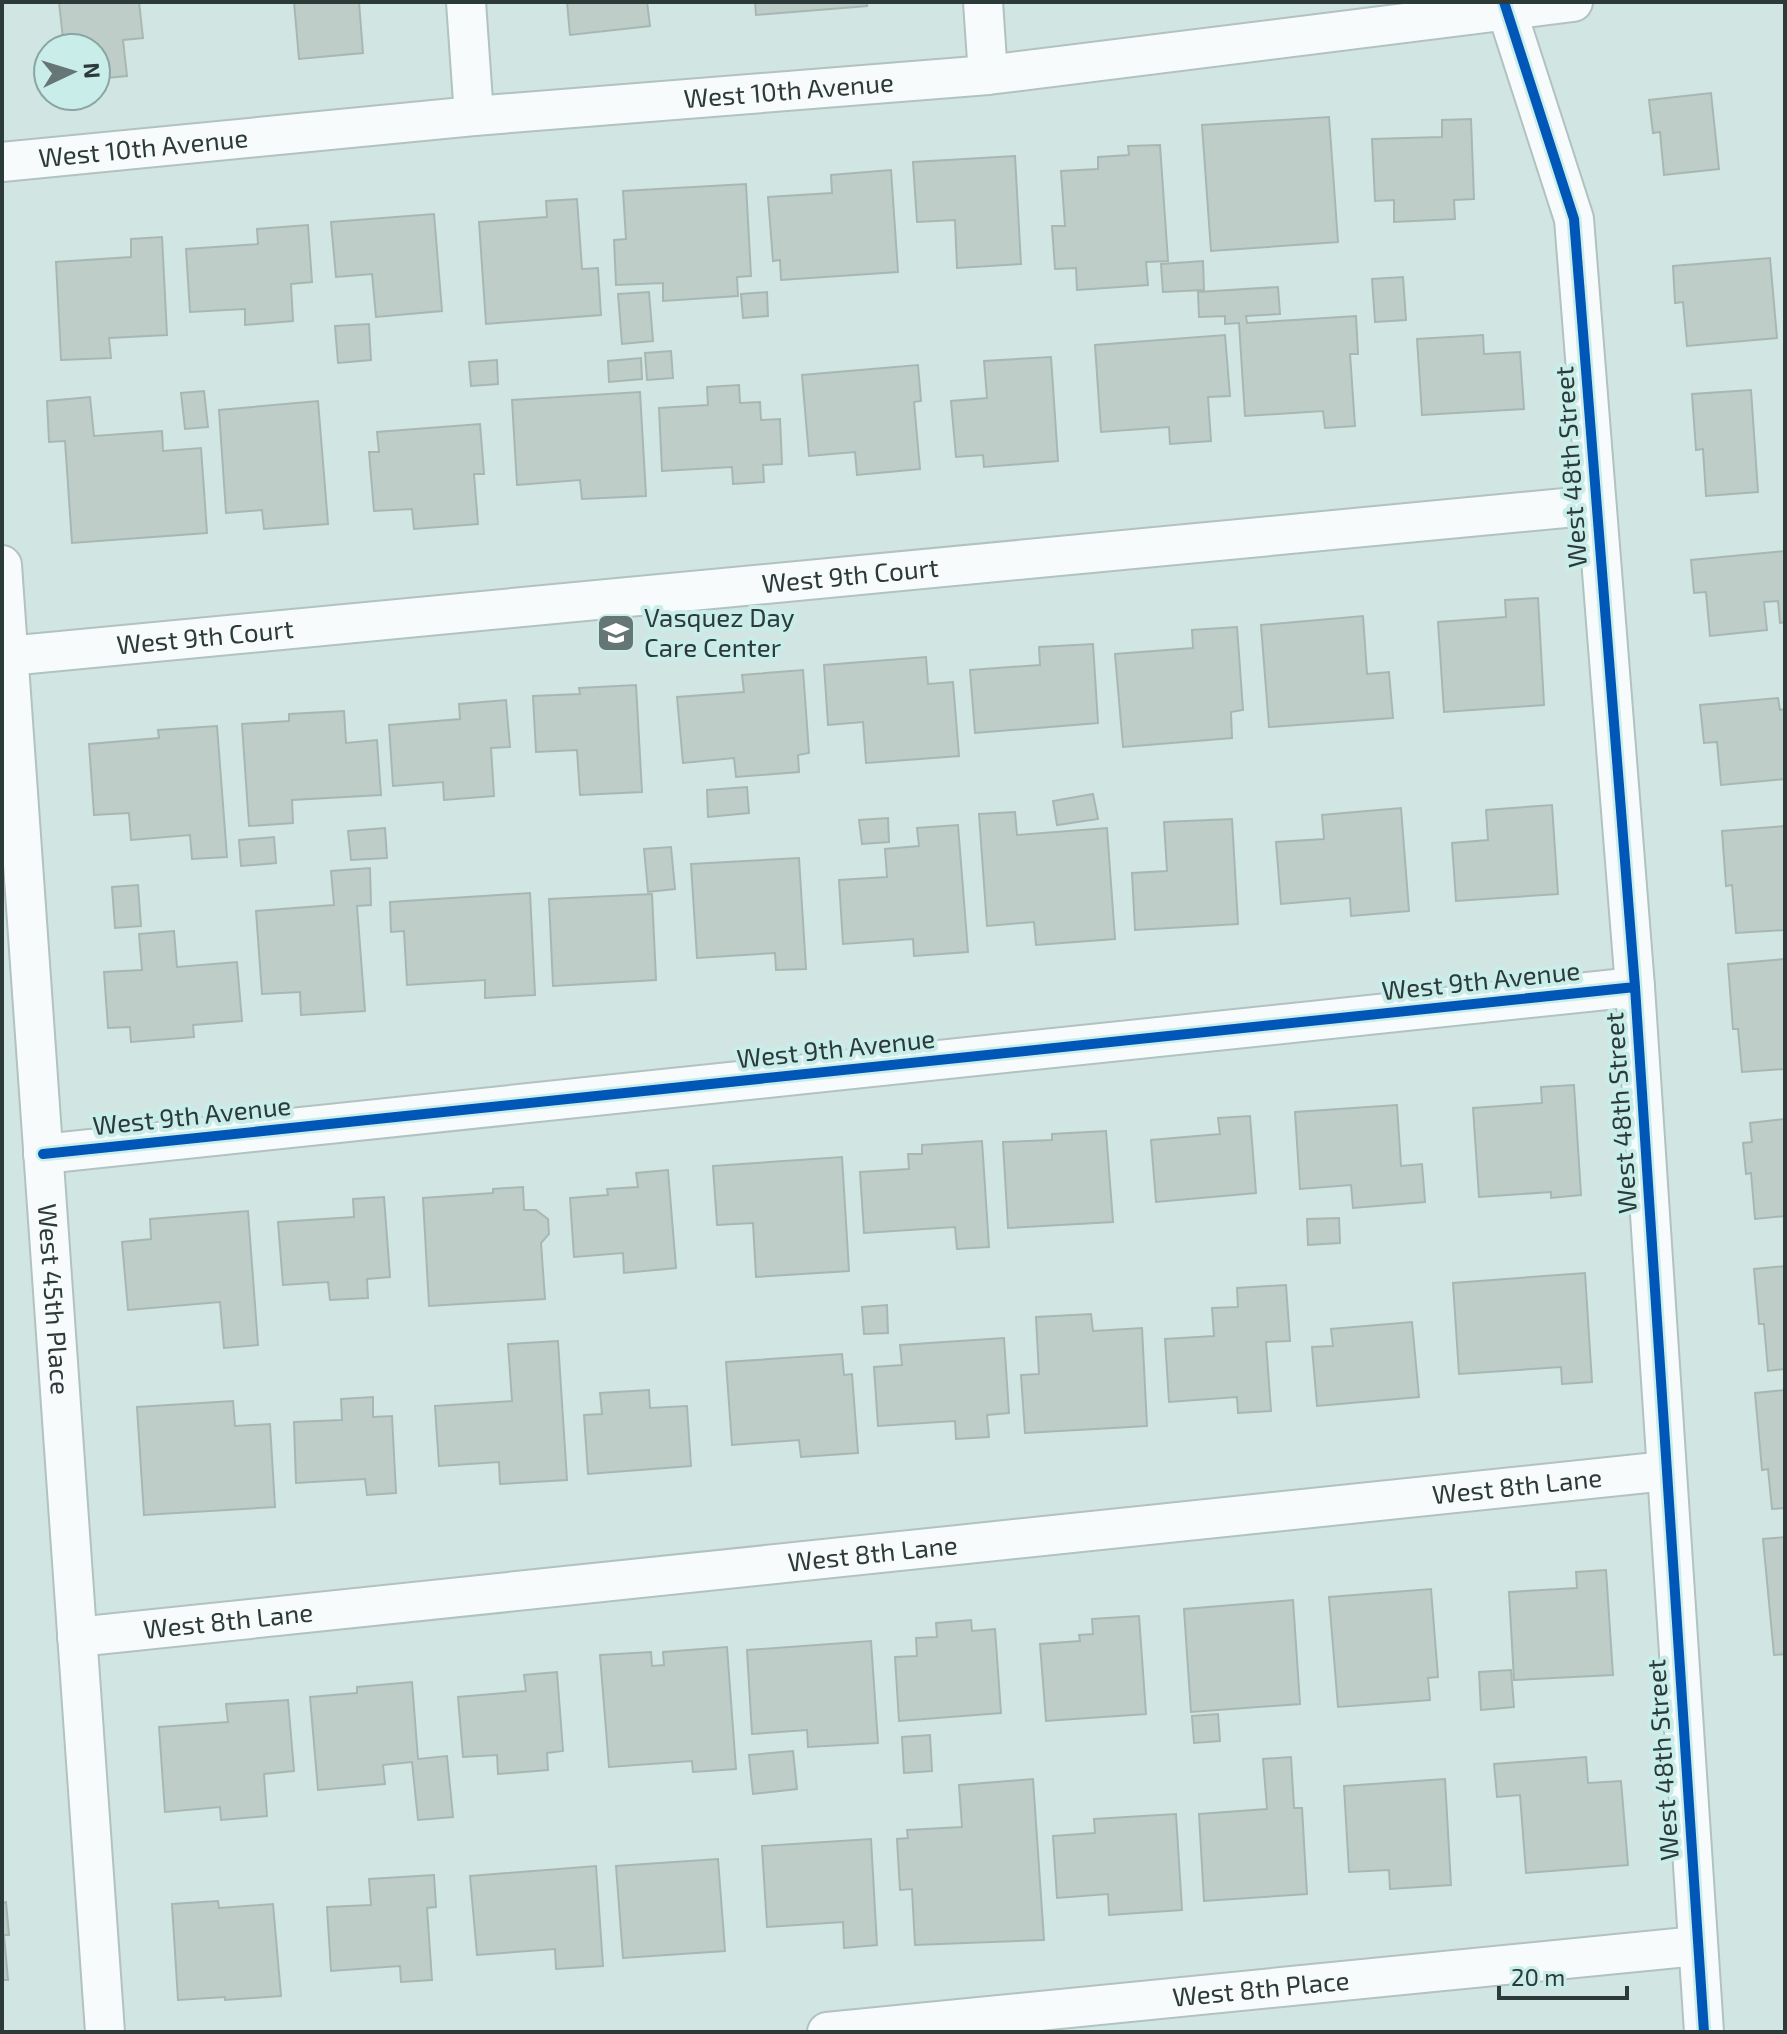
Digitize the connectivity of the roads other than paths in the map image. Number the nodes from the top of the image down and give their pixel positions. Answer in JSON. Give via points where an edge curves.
{"nodes":[{"id":1,"x":466,"y":2,"type":"edge"},
{"id":2,"x":983,"y":2,"type":"edge"},
{"id":3,"x":1573,"y":2,"type":"edge"},
{"id":4,"x":1508,"y":5,"type":"edge"},
{"id":5,"x":988,"y":75,"type":"junction"},
{"id":6,"x":474,"y":116,"type":"junction"},
{"id":7,"x":2,"y":162,"type":"edge"},
{"id":8,"x":1596,"y":505,"type":"junction"},
{"id":9,"x":2,"y":565,"type":"edge"},
{"id":10,"x":8,"y":656,"type":"junction"},
{"id":11,"x":1635,"y":987,"type":"junction"},
{"id":12,"x":43,"y":1154,"type":"junction"},
{"id":13,"x":1666,"y":1471,"type":"junction"},
{"id":14,"x":77,"y":1637,"type":"junction"},
{"id":15,"x":1697,"y":1946,"type":"junction"},
{"id":16,"x":105,"y":2032,"type":"edge"},
{"id":17,"x":827,"y":2032,"type":"edge"},
{"id":18,"x":1704,"y":2032,"type":"edge"}],
"edges":[{"from":1,"to":6,"type":"street"},
{"from":2,"to":5,"type":"street"},
{"from":3,"to":4,"type":"street","name":"West 10th Avenue"},
{"from":4,"to":5,"type":"street","name":"West 10th Avenue"},
{"from":4,"to":8,"type":"street","name":"West 48th Street","via":[[1574,219]]},
{"from":5,"to":6,"type":"street","name":"West 10th Avenue"},
{"from":6,"to":7,"type":"street","name":"West 10th Avenue"},
{"from":8,"to":10,"type":"street","name":"West 9th Court"},
{"from":8,"to":11,"type":"street","name":"West 48th Street"},
{"from":9,"to":10,"type":"street","name":"West 45th Place"},
{"from":10,"to":12,"type":"street","name":"West 45th Place"},
{"from":11,"to":12,"type":"street","name":"West 9th Avenue"},
{"from":11,"to":13,"type":"street","name":"West 48th Street"},
{"from":12,"to":14,"type":"street","name":"West 45th Place"},
{"from":13,"to":14,"type":"street","name":"West 8th Lane"},
{"from":13,"to":15,"type":"street","name":"West 48th Street"},
{"from":14,"to":16,"type":"street","name":"West 45th Place"},
{"from":15,"to":17,"type":"street","name":"West 8th Place"},
{"from":15,"to":18,"type":"street","name":"West 48th Street"}]}
